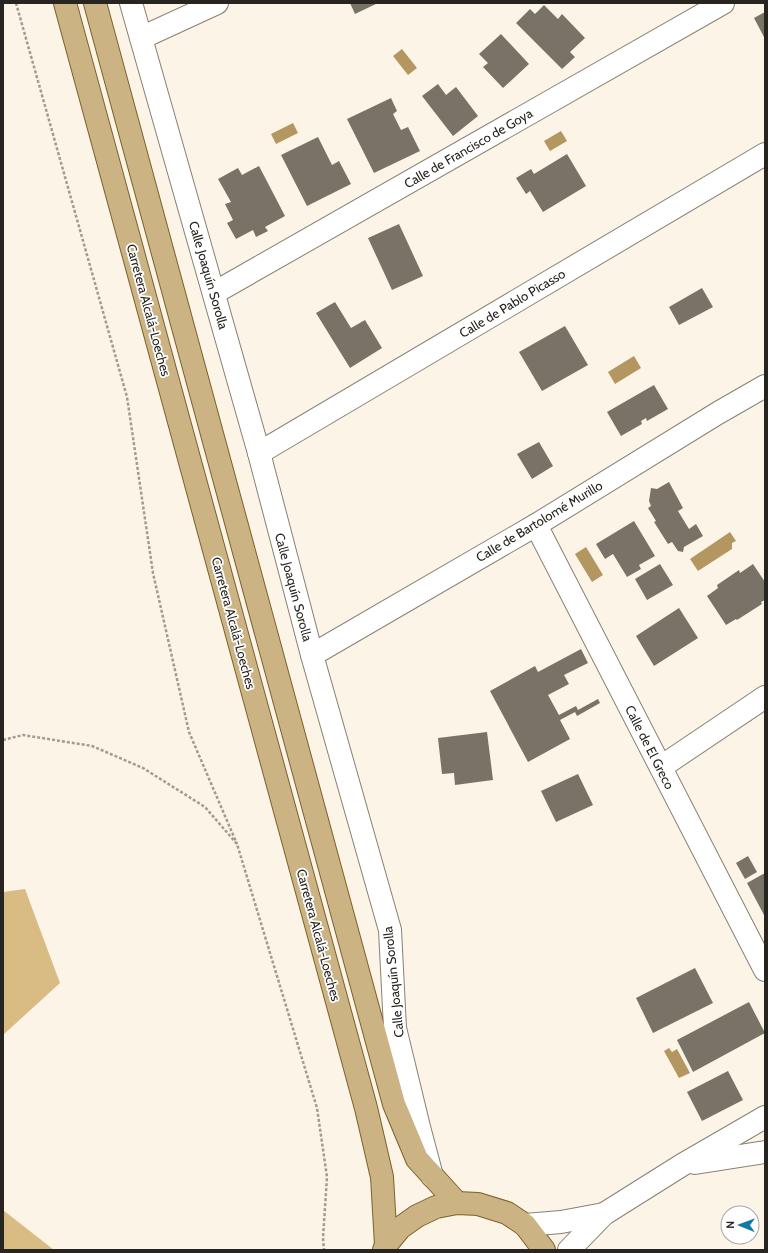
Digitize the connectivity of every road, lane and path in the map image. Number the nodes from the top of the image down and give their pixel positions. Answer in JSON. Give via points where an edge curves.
{"nodes":[{"id":1,"x":16,"y":3,"type":"edge"},
{"id":2,"x":65,"y":3,"type":"edge"},
{"id":3,"x":95,"y":3,"type":"edge"},
{"id":4,"x":131,"y":3,"type":"edge"},
{"id":5,"x":217,"y":3,"type":"edge"},
{"id":6,"x":723,"y":3,"type":"edge"},
{"id":7,"x":141,"y":38,"type":"junction"},
{"id":8,"x":765,"y":154,"type":"edge"},
{"id":9,"x":214,"y":293,"type":"junction"},
{"id":10,"x":765,"y":386,"type":"edge"},
{"id":11,"x":259,"y":453,"type":"junction"},
{"id":12,"x":536,"y":524,"type":"junction"},
{"id":13,"x":312,"y":654,"type":"junction"},
{"id":14,"x":765,"y":697,"type":"edge"},
{"id":15,"x":3,"y":740,"type":"edge"},
{"id":16,"x":661,"y":767,"type":"junction"},
{"id":17,"x":237,"y":844,"type":"junction"},
{"id":18,"x":765,"y":970,"type":"edge"},
{"id":19,"x":765,"y":1117,"type":"edge"},
{"id":20,"x":765,"y":1152,"type":"edge"},
{"id":21,"x":682,"y":1165,"type":"junction"},
{"id":22,"x":432,"y":1176,"type":"junction"},
{"id":23,"x":457,"y":1203,"type":"junction"},
{"id":24,"x":604,"y":1214,"type":"junction"},
{"id":25,"x":525,"y":1226,"type":"junction"},
{"id":26,"x":385,"y":1248,"type":"edge"},
{"id":27,"x":324,"y":1250,"type":"edge"},
{"id":28,"x":544,"y":1250,"type":"edge"},
{"id":29,"x":569,"y":1250,"type":"edge"}],
"edges":[{"from":1,"to":17,"type":"path","via":[[127,397],[153,574],[189,732]]},
{"from":2,"to":26,"type":"main road","name":"Carretera Alcalá-Loeches","via":[[366,1108],[382,1177]]},
{"from":3,"to":22,"type":"main road","via":[[394,1104],[417,1159]]},
{"from":4,"to":7,"type":"street","name":"Calle Joaquín Sorolla"},
{"from":5,"to":7,"type":"street"},
{"from":6,"to":9,"type":"street","name":"Calle de Francisco de Goya"},
{"from":7,"to":9,"type":"street","name":"Calle Joaquín Sorolla"},
{"from":8,"to":11,"type":"street","name":"Calle de Pablo Picasso"},
{"from":9,"to":11,"type":"street","name":"Calle Joaquín Sorolla"},
{"from":10,"to":12,"type":"street","name":"Calle de Bartolomé Murillo"},
{"from":11,"to":13,"type":"street","name":"Calle Joaquín Sorolla"},
{"from":12,"to":13,"type":"street","name":"Calle de Bartolomé Murillo"},
{"from":12,"to":16,"type":"street","name":"Calle de El Greco"},
{"from":13,"to":22,"type":"street","name":"Calle Joaquín Sorolla","via":[[390,930],[395,1028]]},
{"from":14,"to":16,"type":"street"},
{"from":15,"to":17,"type":"path","via":[[23,735],[92,746],[143,768],[205,807]]},
{"from":16,"to":18,"type":"street","name":"Calle de El Greco"},
{"from":17,"to":27,"type":"path","via":[[317,1108],[327,1178],[322,1238]]},
{"from":19,"to":21,"type":"street"},
{"from":20,"to":21,"type":"street"},
{"from":21,"to":24,"type":"street"},
{"from":22,"to":23,"type":"main road"},
{"from":23,"to":25,"type":"main road","via":[[478,1204],[507,1213]]},
{"from":23,"to":26,"type":"main road","via":[[436,1207],[417,1216],[400,1228]]},
{"from":24,"to":25,"type":"street"},
{"from":24,"to":29,"type":"street"},
{"from":25,"to":28,"type":"main road"}]}
